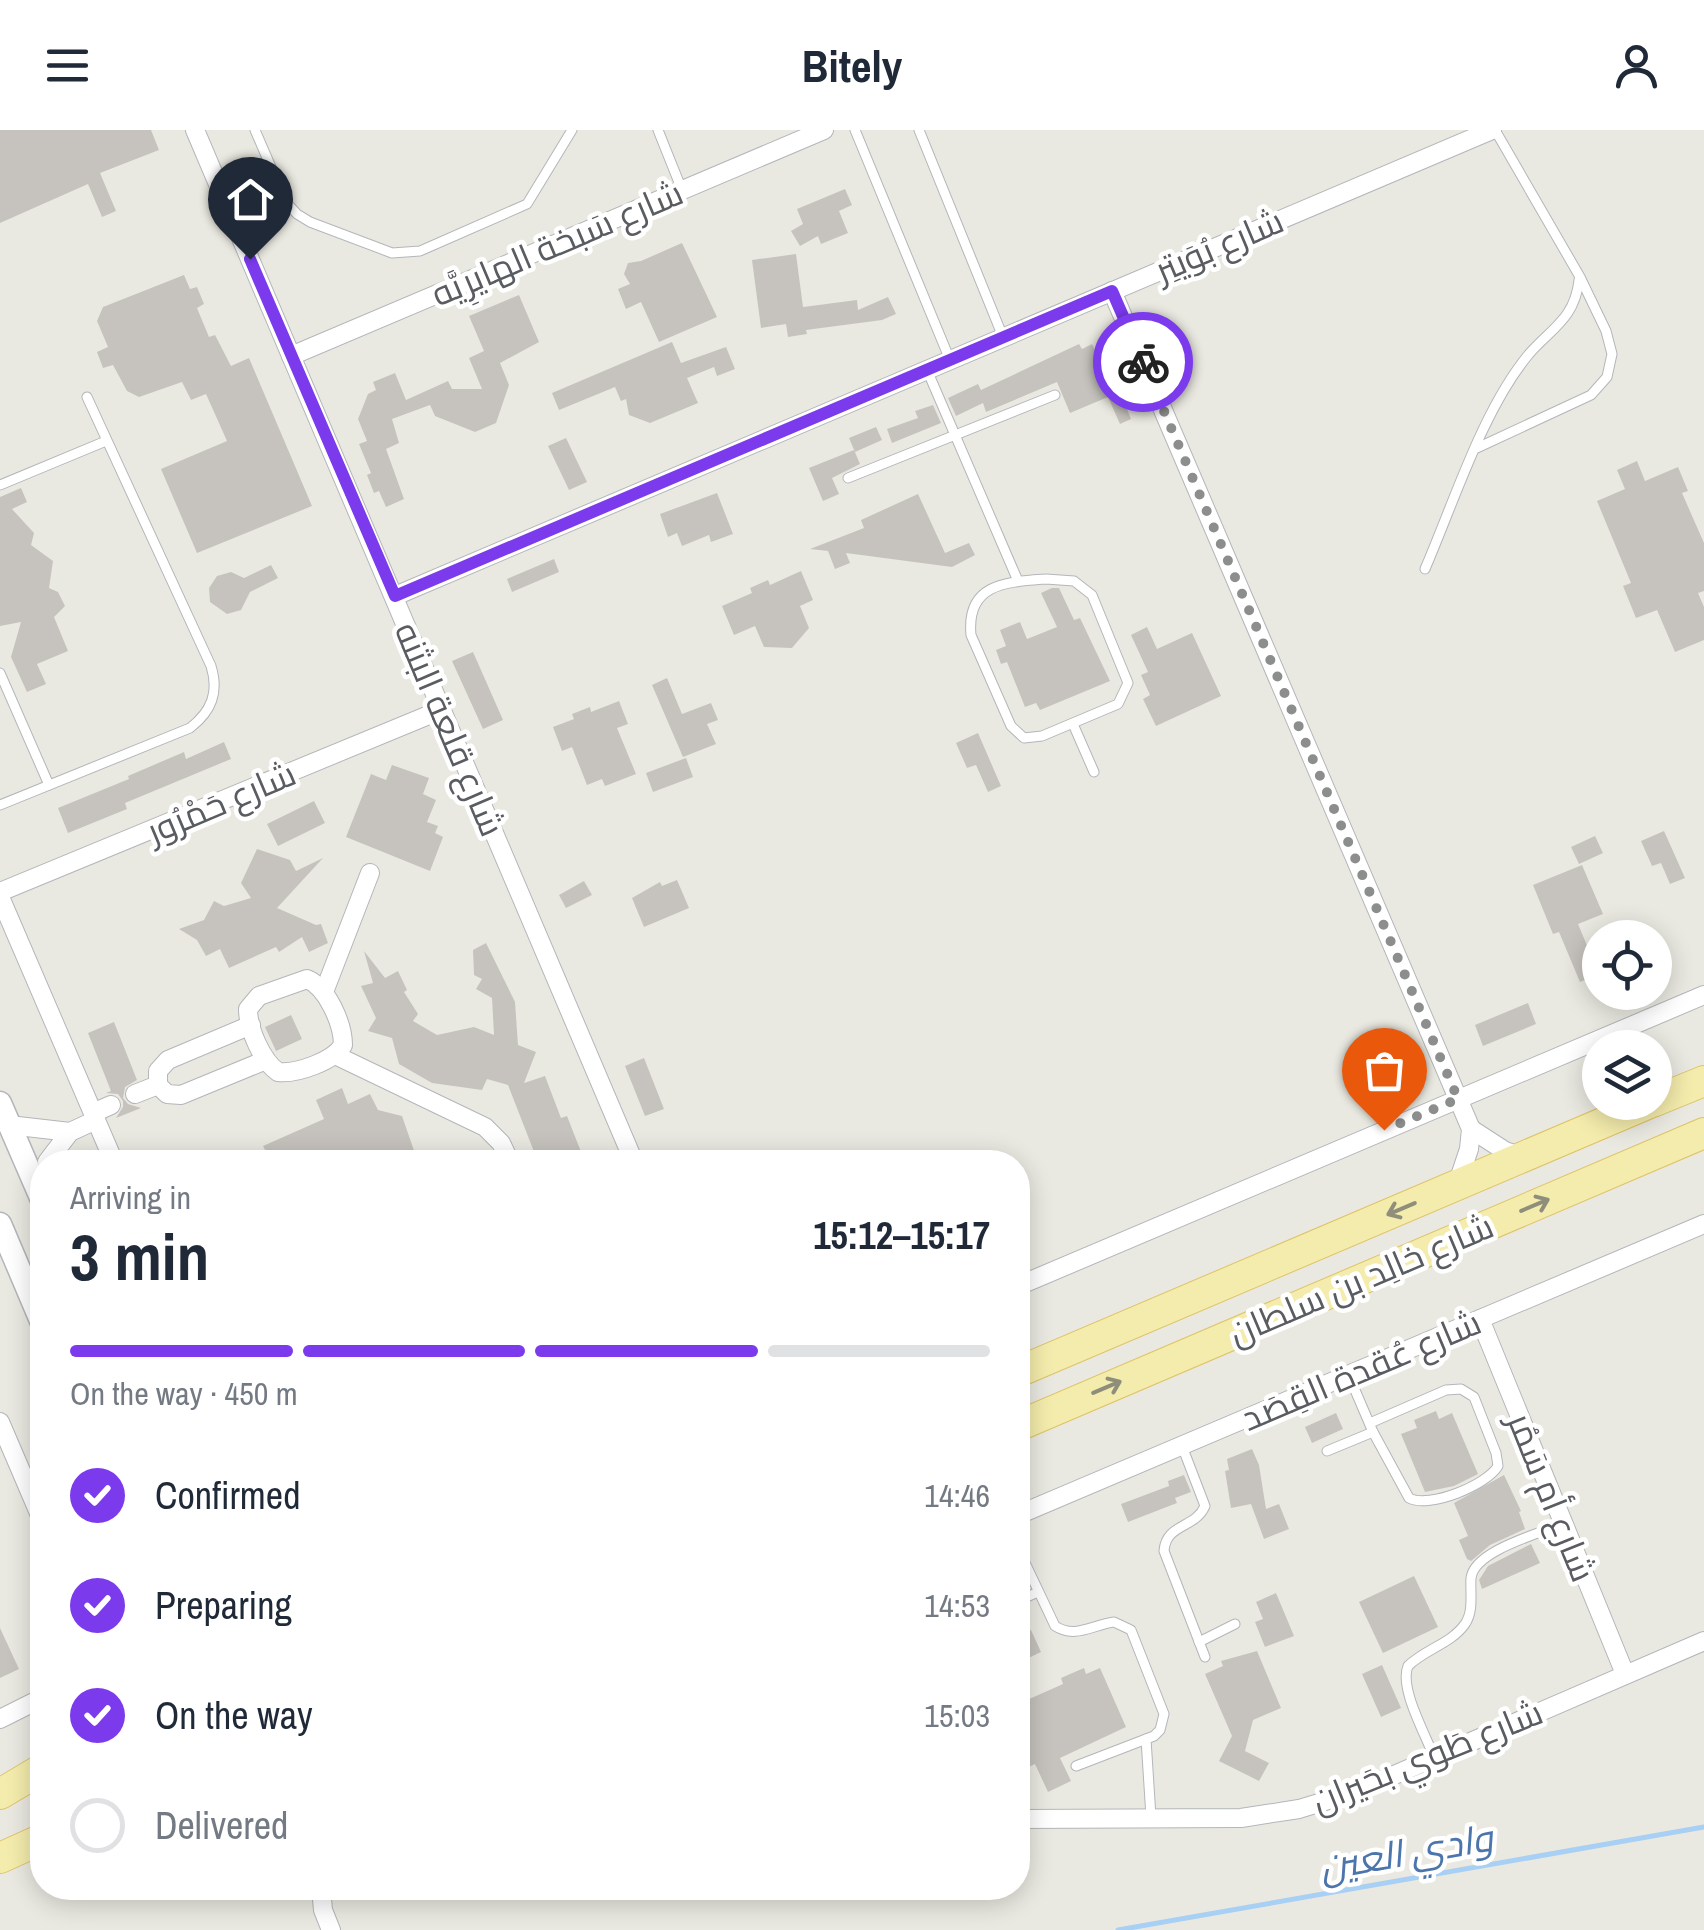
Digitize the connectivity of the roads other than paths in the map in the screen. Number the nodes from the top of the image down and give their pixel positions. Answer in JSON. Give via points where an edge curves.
{"nodes":[{"id":1,"x":195,"y":130,"type":"edge"},
{"id":2,"x":256,"y":130,"type":"edge"},
{"id":3,"x":572,"y":130,"type":"edge"},
{"id":4,"x":658,"y":130,"type":"edge"},
{"id":5,"x":824,"y":130,"type":"edge"},
{"id":6,"x":854,"y":130,"type":"edge"},
{"id":7,"x":918,"y":130,"type":"edge"},
{"id":8,"x":1494,"y":130,"type":"edge"},
{"id":9,"x":682,"y":190,"type":"junction"},
{"id":10,"x":1580,"y":277,"type":"junction"},
{"id":11,"x":1112,"y":291,"type":"junction"},
{"id":12,"x":1003,"y":337,"type":"junction"},
{"id":13,"x":291,"y":356,"type":"junction"},
{"id":14,"x":950,"y":360,"type":"junction"},
{"id":15,"x":927,"y":370,"type":"junction"},
{"id":16,"x":1055,"y":395,"type":"dead end"},
{"id":17,"x":87,"y":398,"type":"dead end"},
{"id":18,"x":954,"y":436,"type":"junction"},
{"id":19,"x":106,"y":440,"type":"junction"},
{"id":20,"x":1476,"y":448,"type":"junction"},
{"id":21,"x":848,"y":478,"type":"dead end"},
{"id":22,"x":0,"y":485,"type":"edge"},
{"id":23,"x":1425,"y":569,"type":"dead end"},
{"id":24,"x":1018,"y":581,"type":"junction"},
{"id":25,"x":395,"y":596,"type":"junction"},
{"id":26,"x":0,"y":674,"type":"edge"},
{"id":27,"x":441,"y":710,"type":"junction"},
{"id":28,"x":1073,"y":724,"type":"junction"},
{"id":29,"x":1094,"y":772,"type":"dead end"},
{"id":30,"x":49,"y":785,"type":"junction"},
{"id":31,"x":0,"y":805,"type":"edge"},
{"id":32,"x":370,"y":872,"type":"dead end"},
{"id":33,"x":0,"y":894,"type":"edge"},
{"id":34,"x":324,"y":992,"type":"junction"},
{"id":35,"x":1704,"y":994,"type":"edge"},
{"id":36,"x":251,"y":1025,"type":"junction"},
{"id":37,"x":335,"y":1055,"type":"junction"},
{"id":38,"x":266,"y":1060,"type":"junction"},
{"id":39,"x":1704,"y":1080,"type":"edge"},
{"id":40,"x":158,"y":1085,"type":"junction"},
{"id":41,"x":135,"y":1094,"type":"dead end"},
{"id":42,"x":1672,"y":1094,"type":"edge"},
{"id":43,"x":1458,"y":1099,"type":"junction"},
{"id":44,"x":0,"y":1103,"type":"edge"},
{"id":45,"x":111,"y":1105,"type":"dead end"},
{"id":46,"x":94,"y":1116,"type":"junction"},
{"id":47,"x":1611,"y":1120,"type":"edge"},
{"id":48,"x":9,"y":1125,"type":"junction"},
{"id":49,"x":1471,"y":1130,"type":"junction"},
{"id":50,"x":70,"y":1132,"type":"junction"},
{"id":51,"x":1704,"y":1133,"type":"edge"},
{"id":52,"x":56,"y":1150,"type":"edge"},
{"id":53,"x":109,"y":1150,"type":"edge"},
{"id":54,"x":504,"y":1150,"type":"edge"},
{"id":55,"x":629,"y":1150,"type":"edge"},
{"id":56,"x":1524,"y":1157,"type":"junction"},
{"id":57,"x":30,"y":1167,"type":"edge"},
{"id":58,"x":1456,"y":1185,"type":"junction"},
{"id":59,"x":0,"y":1224,"type":"edge"},
{"id":60,"x":1704,"y":1224,"type":"edge"},
{"id":61,"x":1030,"y":1281,"type":"edge"},
{"id":62,"x":30,"y":1295,"type":"edge"},
{"id":63,"x":1480,"y":1319,"type":"junction"},
{"id":64,"x":1030,"y":1367,"type":"edge"},
{"id":65,"x":1349,"y":1376,"type":"junction"},
{"id":66,"x":1030,"y":1421,"type":"edge"},
{"id":67,"x":0,"y":1422,"type":"edge"},
{"id":68,"x":1372,"y":1428,"type":"junction"},
{"id":69,"x":1182,"y":1446,"type":"junction"},
{"id":70,"x":1327,"y":1451,"type":"dead end"},
{"id":71,"x":30,"y":1492,"type":"edge"},
{"id":72,"x":1030,"y":1511,"type":"edge"},
{"id":73,"x":1562,"y":1524,"type":"junction"},
{"id":74,"x":1030,"y":1574,"type":"edge"},
{"id":75,"x":1038,"y":1592,"type":"junction"},
{"id":76,"x":1030,"y":1596,"type":"edge"},
{"id":77,"x":1234,"y":1624,"type":"dead end"},
{"id":78,"x":1704,"y":1640,"type":"edge"},
{"id":79,"x":1199,"y":1642,"type":"junction"},
{"id":80,"x":1205,"y":1657,"type":"dead end"},
{"id":81,"x":1625,"y":1674,"type":"junction"},
{"id":82,"x":30,"y":1704,"type":"edge"},
{"id":83,"x":0,"y":1719,"type":"edge"},
{"id":84,"x":1146,"y":1740,"type":"junction"},
{"id":85,"x":1433,"y":1755,"type":"junction"},
{"id":86,"x":1076,"y":1766,"type":"dead end"},
{"id":87,"x":30,"y":1776,"type":"edge"},
{"id":88,"x":30,"y":1793,"type":"edge"},
{"id":89,"x":0,"y":1794,"type":"edge"},
{"id":90,"x":0,"y":1806,"type":"edge"},
{"id":91,"x":1151,"y":1817,"type":"junction"},
{"id":92,"x":1030,"y":1819,"type":"edge"},
{"id":93,"x":30,"y":1845,"type":"edge"},
{"id":94,"x":0,"y":1858,"type":"edge"},
{"id":95,"x":314,"y":1900,"type":"edge"},
{"id":96,"x":322,"y":1900,"type":"edge"},
{"id":97,"x":323,"y":1910,"type":"junction"},
{"id":98,"x":331,"y":1930,"type":"edge"}],
"edges":[{"from":1,"to":13,"type":"street","name":"شارع قلعة البثنه"},
{"from":2,"to":3,"type":"lane","via":[[297,214],[378,250],[406,254],[526,204]]},
{"from":4,"to":9,"type":"lane"},
{"from":5,"to":9,"type":"street","name":"شارع سَبخة الهايرِيَّه"},
{"from":6,"to":14,"type":"lane"},
{"from":7,"to":12,"type":"lane"},
{"from":8,"to":10,"type":"lane"},
{"from":8,"to":11,"type":"street","name":"شارع بُوَيتِر"},
{"from":9,"to":13,"type":"street","name":"شارع سَبخة الهايرِيَّه"},
{"from":10,"to":20,"type":"lane","via":[[1574,307],[1509,381]]},
{"from":10,"to":20,"type":"lane","via":[[1610,342],[1607,377],[1591,395]]},
{"from":11,"to":12,"type":"street","name":"شارع بُوَيتِر"},
{"from":11,"to":43,"type":"street"},
{"from":12,"to":14,"type":"street","name":"شارع بُوَيتِر"},
{"from":13,"to":25,"type":"street","name":"شارع قلعة البثنه"},
{"from":14,"to":15,"type":"street","name":"شارع بُوَيتِر"},
{"from":15,"to":18,"type":"lane"},
{"from":15,"to":25,"type":"street","name":"شارع بُوَيتِر"},
{"from":16,"to":18,"type":"lane"},
{"from":17,"to":19,"type":"lane"},
{"from":18,"to":21,"type":"lane"},
{"from":18,"to":24,"type":"lane"},
{"from":19,"to":22,"type":"lane"},
{"from":19,"to":30,"type":"lane","via":[[211,666],[215,694],[190,728]]},
{"from":20,"to":23,"type":"lane"},
{"from":24,"to":28,"type":"lane","via":[[1085,587],[1127,675],[1118,704]]},
{"from":24,"to":28,"type":"lane","via":[[979,598],[971,635],[1016,734],[1034,739]]},
{"from":25,"to":27,"type":"street","name":"شارع قلعة البثنه"},
{"from":26,"to":30,"type":"lane"},
{"from":27,"to":33,"type":"street","name":"شارع حَمْرُور"},
{"from":27,"to":55,"type":"street","name":"شارع قلعة البثنه"},
{"from":28,"to":29,"type":"lane"},
{"from":30,"to":31,"type":"lane"},
{"from":32,"to":34,"type":"street"},
{"from":33,"to":46,"type":"street"},
{"from":34,"to":36,"type":"street","via":[[302,979],[259,996],[248,1009]]},
{"from":34,"to":37,"type":"street","via":[[343,1036]]},
{"from":35,"to":43,"type":"street"},
{"from":36,"to":38,"type":"street"},
{"from":36,"to":40,"type":"street","via":[[168,1060],[158,1070]]},
{"from":37,"to":38,"type":"street","via":[[284,1074]]},
{"from":37,"to":54,"type":"street","via":[[485,1127]]},
{"from":38,"to":40,"type":"street","via":[[181,1095]]},
{"from":39,"to":42,"type":"main road","name":"شارع خالِد بن سلطان"},
{"from":40,"to":41,"type":"street"},
{"from":43,"to":49,"type":"street"},
{"from":43,"to":61,"type":"street"},
{"from":44,"to":48,"type":"street"},
{"from":45,"to":46,"type":"street"},
{"from":46,"to":50,"type":"street"},
{"from":46,"to":53,"type":"street"},
{"from":47,"to":56,"type":"main road","name":"شارع خالِد بن سلطان"},
{"from":48,"to":50,"type":"street"},
{"from":48,"to":57,"type":"street"},
{"from":49,"to":56,"type":"street"},
{"from":49,"to":58,"type":"street"},
{"from":50,"to":52,"type":"street"},
{"from":66,"to":51,"type":"main road","name":"شارع خالِد بن سلطان","one_way":true},
{"from":56,"to":58,"type":"main road","name":"شارع خالِد بن سلطان"},
{"from":58,"to":64,"type":"main road","name":"شارع خالِد بن سلطان","one_way":true},
{"from":59,"to":62,"type":"street"},
{"from":60,"to":63,"type":"street","name":"شارع عُقدة القِصَد"},
{"from":63,"to":65,"type":"street","name":"شارع عُقدة القِصَد"},
{"from":63,"to":73,"type":"street","name":"شارع أم سَمُر"},
{"from":65,"to":68,"type":"lane"},
{"from":65,"to":69,"type":"street","name":"شارع عُقدة القِصَد"},
{"from":67,"to":71,"type":"street"},
{"from":68,"to":68,"type":"lane","via":[[1417,1503],[1490,1477],[1498,1466],[1474,1398],[1461,1389],[1446,1390]]},
{"from":68,"to":70,"type":"lane"},
{"from":69,"to":72,"type":"street","name":"شارع عُقدة القِصَد"},
{"from":69,"to":79,"type":"lane","via":[[1206,1506],[1200,1517],[1166,1536],[1164,1551]]},
{"from":73,"to":81,"type":"street","name":"شارع أم سَمُر"},
{"from":73,"to":85,"type":"lane","via":[[1479,1560],[1466,1623],[1408,1666],[1404,1680]]},
{"from":74,"to":75,"type":"lane"},
{"from":75,"to":76,"type":"lane"},
{"from":75,"to":84,"type":"lane","via":[[1062,1631],[1114,1622],[1131,1630],[1164,1714],[1160,1730]]},
{"from":77,"to":79,"type":"lane"},
{"from":78,"to":81,"type":"street","name":"شارع طَوي بحَيران"},
{"from":79,"to":80,"type":"lane"},
{"from":81,"to":85,"type":"street","name":"شارع طَوي بحَيران"},
{"from":82,"to":83,"type":"street"},
{"from":84,"to":86,"type":"lane"},
{"from":84,"to":91,"type":"lane"},
{"from":85,"to":91,"type":"street","name":"شارع طَوي بحَيران","via":[[1355,1792],[1299,1809],[1240,1818]]},
{"from":87,"to":89,"type":"main road"},
{"from":88,"to":90,"type":"main road"},
{"from":91,"to":92,"type":"street","name":"شارع طَوي بحَيران"},
{"from":93,"to":94,"type":"main road"},
{"from":95,"to":97,"type":"street"},
{"from":96,"to":97,"type":"street"},
{"from":97,"to":98,"type":"street"}]}
